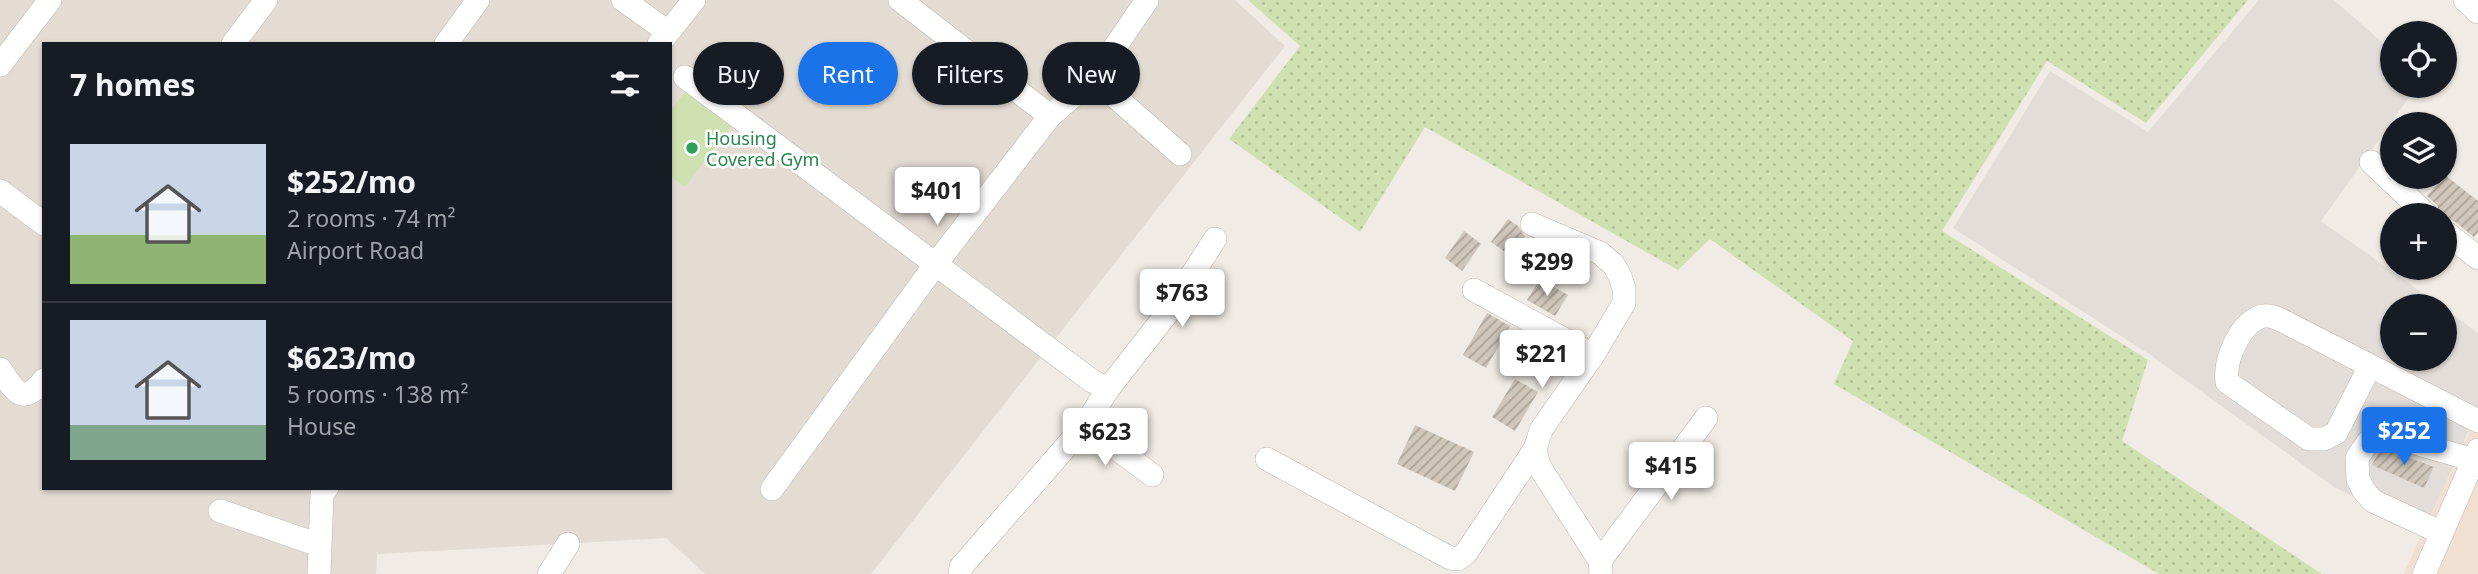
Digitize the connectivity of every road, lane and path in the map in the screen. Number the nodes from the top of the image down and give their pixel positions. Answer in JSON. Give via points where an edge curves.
{"nodes":[{"id":1,"x":50,"y":0,"type":"edge"},
{"id":2,"x":266,"y":0,"type":"edge"},
{"id":3,"x":478,"y":0,"type":"edge"},
{"id":4,"x":623,"y":0,"type":"edge"},
{"id":5,"x":694,"y":0,"type":"edge"},
{"id":6,"x":900,"y":0,"type":"edge"},
{"id":7,"x":1147,"y":0,"type":"edge"},
{"id":8,"x":2465,"y":0,"type":"edge"},
{"id":9,"x":2478,"y":12,"type":"edge"},
{"id":10,"x":663,"y":38,"type":"edge"},
{"id":11,"x":234,"y":42,"type":"edge"},
{"id":12,"x":447,"y":42,"type":"edge"},
{"id":13,"x":1118,"y":42,"type":"edge"},
{"id":14,"x":0,"y":65,"type":"edge"},
{"id":15,"x":685,"y":77,"type":"dead end"},
{"id":16,"x":1063,"y":105,"type":"edge"},
{"id":17,"x":1125,"y":105,"type":"edge"},
{"id":18,"x":1051,"y":116,"type":"junction"},
{"id":19,"x":1180,"y":154,"type":"dead end"},
{"id":20,"x":2371,"y":162,"type":"dead end"},
{"id":21,"x":0,"y":191,"type":"edge"},
{"id":22,"x":2414,"y":203,"type":"edge"},
{"id":23,"x":42,"y":222,"type":"edge"},
{"id":24,"x":1532,"y":223,"type":"dead end"},
{"id":25,"x":1215,"y":239,"type":"dead end"},
{"id":26,"x":2457,"y":241,"type":"edge"},
{"id":27,"x":2478,"y":258,"type":"edge"},
{"id":28,"x":935,"y":265,"type":"junction"},
{"id":29,"x":1474,"y":290,"type":"dead end"},
{"id":30,"x":1593,"y":355,"type":"junction"},
{"id":31,"x":2370,"y":366,"type":"junction"},
{"id":32,"x":0,"y":369,"type":"edge"},
{"id":33,"x":42,"y":382,"type":"edge"},
{"id":34,"x":1108,"y":389,"type":"junction"},
{"id":35,"x":1706,"y":418,"type":"dead end"},
{"id":36,"x":2478,"y":421,"type":"edge"},
{"id":37,"x":1085,"y":425,"type":"junction"},
{"id":38,"x":1535,"y":449,"type":"junction"},
{"id":39,"x":2476,"y":455,"type":"edge"},
{"id":40,"x":1267,"y":459,"type":"dead end"},
{"id":41,"x":1152,"y":475,"type":"dead end"},
{"id":42,"x":772,"y":489,"type":"dead end"},
{"id":43,"x":324,"y":490,"type":"edge"},
{"id":44,"x":220,"y":511,"type":"dead end"},
{"id":45,"x":2442,"y":533,"type":"junction"},
{"id":46,"x":568,"y":544,"type":"dead end"},
{"id":47,"x":319,"y":545,"type":"junction"},
{"id":48,"x":1601,"y":567,"type":"edge"},
{"id":49,"x":319,"y":574,"type":"edge"},
{"id":50,"x":549,"y":574,"type":"edge"},
{"id":51,"x":960,"y":574,"type":"edge"},
{"id":52,"x":2424,"y":574,"type":"edge"}],
"edges":[{"from":1,"to":14,"type":"street"},
{"from":2,"to":11,"type":"street"},
{"from":3,"to":12,"type":"street"},
{"from":4,"to":10,"type":"street"},
{"from":5,"to":10,"type":"street"},
{"from":6,"to":18,"type":"street"},
{"from":7,"to":13,"type":"street"},
{"from":8,"to":9,"type":"street"},
{"from":15,"to":28,"type":"street"},
{"from":16,"to":18,"type":"street"},
{"from":17,"to":19,"type":"street"},
{"from":18,"to":28,"type":"street"},
{"from":20,"to":22,"type":"street"},
{"from":21,"to":23,"type":"street"},
{"from":24,"to":30,"type":"street","via":[[1600,253],[1620,276],[1624,303]]},
{"from":25,"to":34,"type":"street","via":[[1169,311]]},
{"from":26,"to":27,"type":"street"},
{"from":28,"to":34,"type":"street"},
{"from":28,"to":42,"type":"street"},
{"from":29,"to":30,"type":"street"},
{"from":30,"to":38,"type":"street","via":[[1541,430]]},
{"from":31,"to":31,"type":"street","via":[[2336,433],[2324,439],[2309,439],[2227,382],[2225,369],[2231,348],[2253,320],[2266,315]]},
{"from":31,"to":36,"type":"street"},
{"from":32,"to":33,"type":"street","via":[[16,392],[25,395]]},
{"from":34,"to":37,"type":"street"},
{"from":35,"to":48,"type":"street"},
{"from":37,"to":41,"type":"street"},
{"from":37,"to":51,"type":"street","via":[[961,567]]},
{"from":38,"to":40,"type":"street","via":[[1466,554],[1458,559]]},
{"from":38,"to":48,"type":"street","via":[[1539,466]]},
{"from":39,"to":45,"type":"street"},
{"from":39,"to":45,"type":"street","via":[[2388,435],[2368,442],[2357,458],[2358,479],[2373,501]]},
{"from":43,"to":47,"type":"street"},
{"from":44,"to":47,"type":"street"},
{"from":45,"to":52,"type":"street"},
{"from":46,"to":50,"type":"street"},
{"from":47,"to":49,"type":"street"}]}
